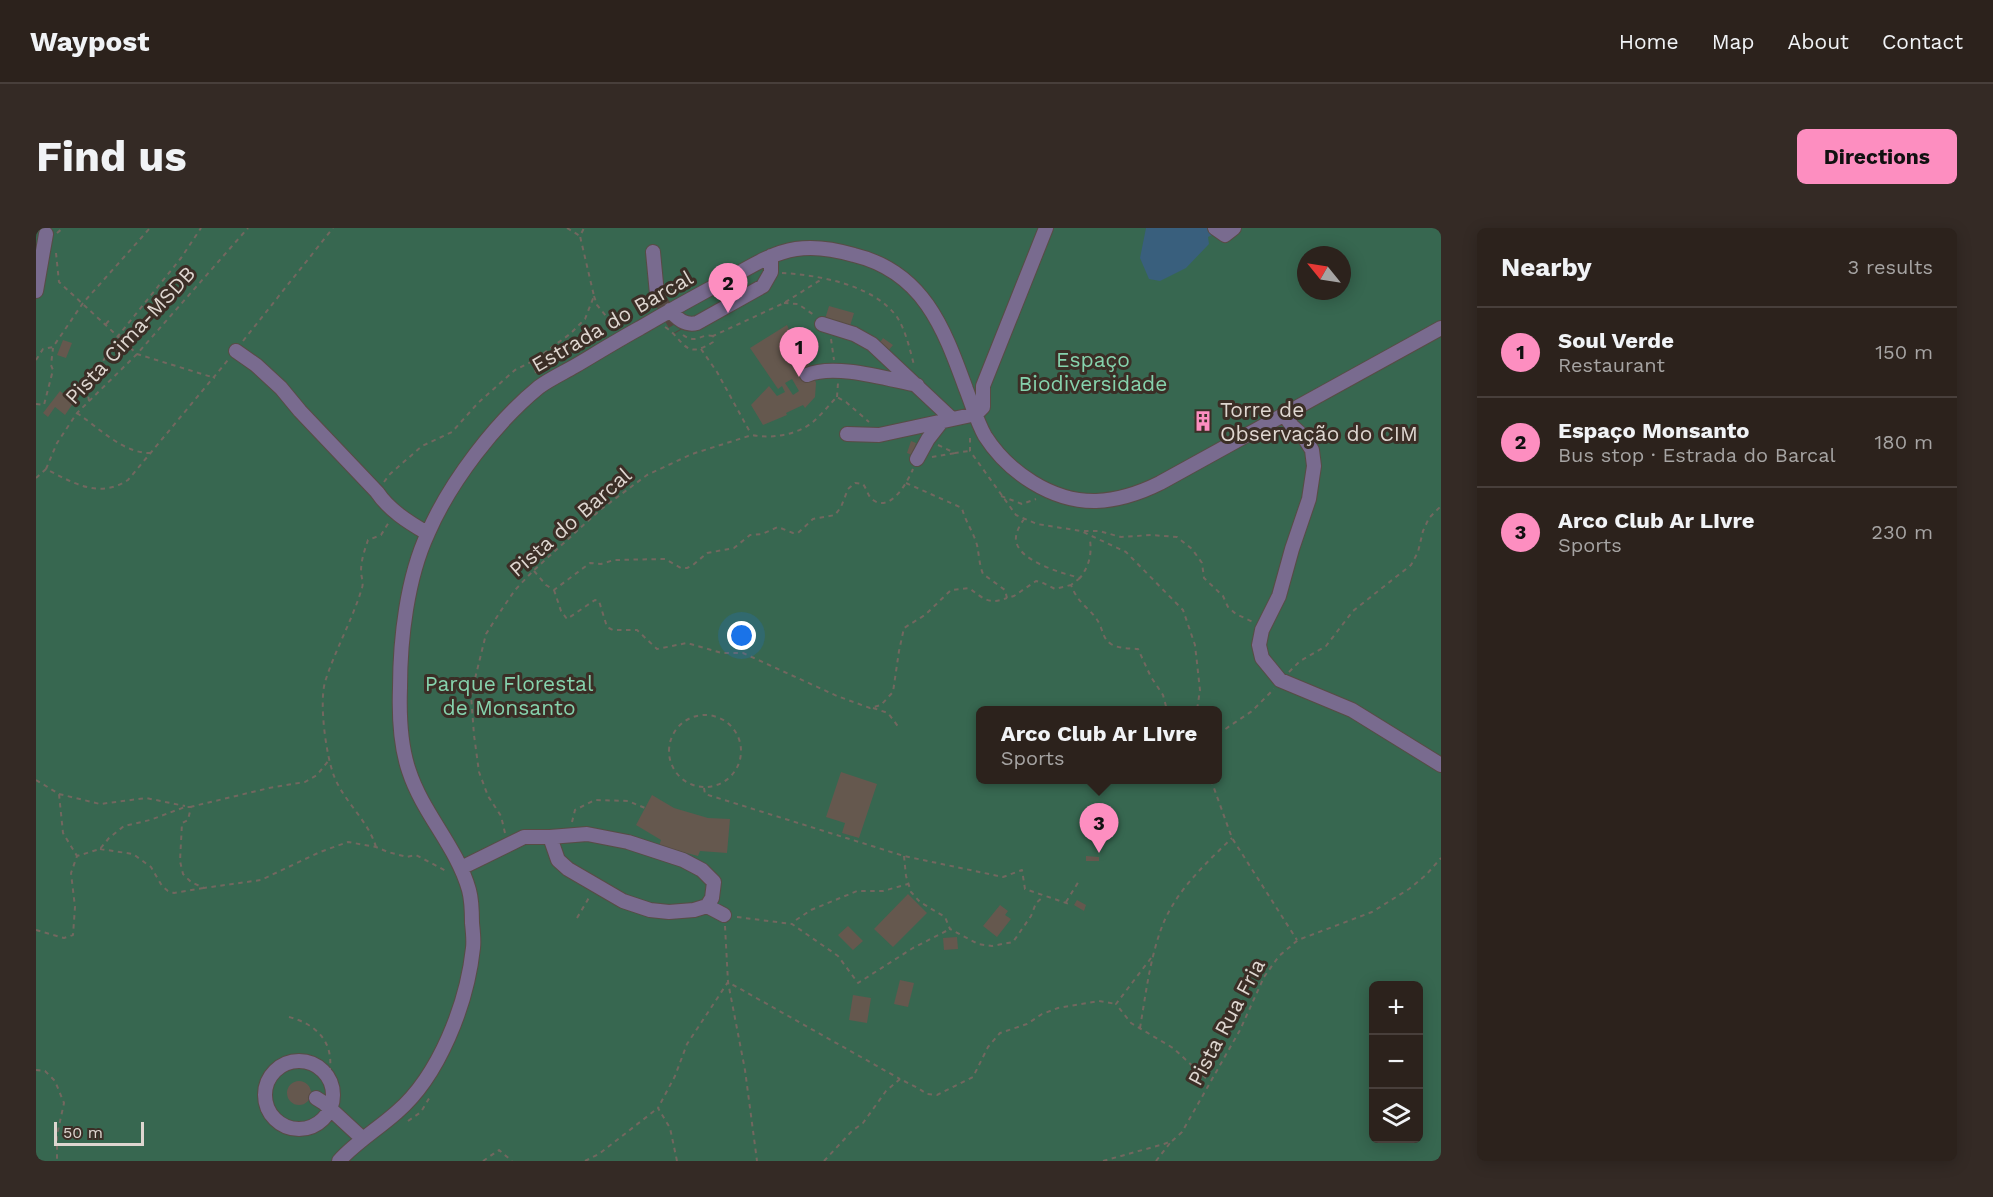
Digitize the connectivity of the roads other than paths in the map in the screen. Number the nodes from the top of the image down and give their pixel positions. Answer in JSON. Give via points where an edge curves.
{"nodes":[{"id":1,"x":1046,"y":228,"type":"edge"},
{"id":2,"x":1215,"y":228,"type":"edge"},
{"id":3,"x":1234,"y":228,"type":"edge"},
{"id":4,"x":45,"y":236,"type":"road end"},
{"id":5,"x":653,"y":252,"type":"dead end"},
{"id":6,"x":771,"y":256,"type":"junction"},
{"id":7,"x":36,"y":291,"type":"edge"},
{"id":8,"x":657,"y":294,"type":"tunnel mouth"},
{"id":9,"x":670,"y":310,"type":"junction"},
{"id":10,"x":822,"y":324,"type":"dead end"},
{"id":11,"x":1441,"y":328,"type":"edge"},
{"id":12,"x":236,"y":351,"type":"road end"},
{"id":13,"x":807,"y":375,"type":"dead end"},
{"id":14,"x":919,"y":386,"type":"junction"},
{"id":15,"x":976,"y":414,"type":"junction"},
{"id":16,"x":1284,"y":414,"type":"junction"},
{"id":17,"x":947,"y":419,"type":"junction"},
{"id":18,"x":847,"y":434,"type":"dead end"},
{"id":19,"x":919,"y":462,"type":"road end"},
{"id":20,"x":427,"y":533,"type":"junction"},
{"id":21,"x":1441,"y":765,"type":"edge"},
{"id":22,"x":550,"y":837,"type":"junction"},
{"id":23,"x":461,"y":868,"type":"junction"},
{"id":24,"x":707,"y":906,"type":"junction"},
{"id":25,"x":724,"y":915,"type":"road end"},
{"id":26,"x":316,"y":1098,"type":"dead end"},
{"id":27,"x":330,"y":1109,"type":"junction"},
{"id":28,"x":363,"y":1139,"type":"junction"},
{"id":29,"x":339,"y":1161,"type":"edge"}],
"edges":[{"from":1,"to":15,"type":"street","via":[[983,386],[983,407]]},
{"from":2,"to":3,"type":"street","via":[[1225,235]]},
{"from":4,"to":7,"type":"street"},
{"from":5,"to":8,"type":"street"},
{"from":6,"to":9,"type":"street","name":"Estrada do Barcal"},
{"from":6,"to":9,"type":"street","via":[[771,272],[762,286],[697,323],[677,319]]},
{"from":6,"to":15,"type":"street","name":"Estrada do Barcal","via":[[806,248],[850,254],[878,263],[914,287],[940,323]]},
{"from":9,"to":20,"type":"street","name":"Estrada do Barcal","via":[[541,386],[502,422],[476,455]]},
{"from":10,"to":14,"type":"street","via":[[863,338]]},
{"from":11,"to":16,"type":"street","name":"Estrada do Barcal"},
{"from":12,"to":20,"type":"street","via":[[282,388],[382,500]]},
{"from":13,"to":14,"type":"street","via":[[853,372]]},
{"from":14,"to":17,"type":"street"},
{"from":15,"to":16,"type":"street","name":"Estrada do Barcal","via":[[984,434],[1020,474],[1059,494],[1094,501],[1139,493]]},
{"from":15,"to":17,"type":"street"},
{"from":16,"to":21,"type":"street","via":[[1312,450],[1314,466],[1309,499],[1279,596],[1262,630],[1262,658],[1280,680],[1352,710]]},
{"from":17,"to":18,"type":"street","via":[[879,435]]},
{"from":17,"to":19,"type":"street","via":[[928,439]]},
{"from":20,"to":23,"type":"street","name":"Estrada do Barcal","via":[[416,565],[403,636],[399,713],[403,750],[417,791]]},
{"from":22,"to":23,"type":"street","via":[[524,837]]},
{"from":22,"to":24,"type":"street","via":[[558,860],[568,869],[623,900],[669,912]]},
{"from":22,"to":24,"type":"street","via":[[587,834],[683,860],[714,882]]},
{"from":23,"to":28,"type":"street","name":"Estrada do Barcal","via":[[470,894],[474,946],[452,1026],[441,1055],[415,1095]]},
{"from":24,"to":25,"type":"street"},
{"from":26,"to":27,"type":"street"},
{"from":27,"to":27,"type":"street","via":[[323,1120],[300,1130],[276,1122],[264,1100],[270,1075],[291,1061],[316,1065],[332,1084]]},
{"from":27,"to":28,"type":"street"},
{"from":28,"to":29,"type":"street","name":"Estrada do Barcal"}]}
